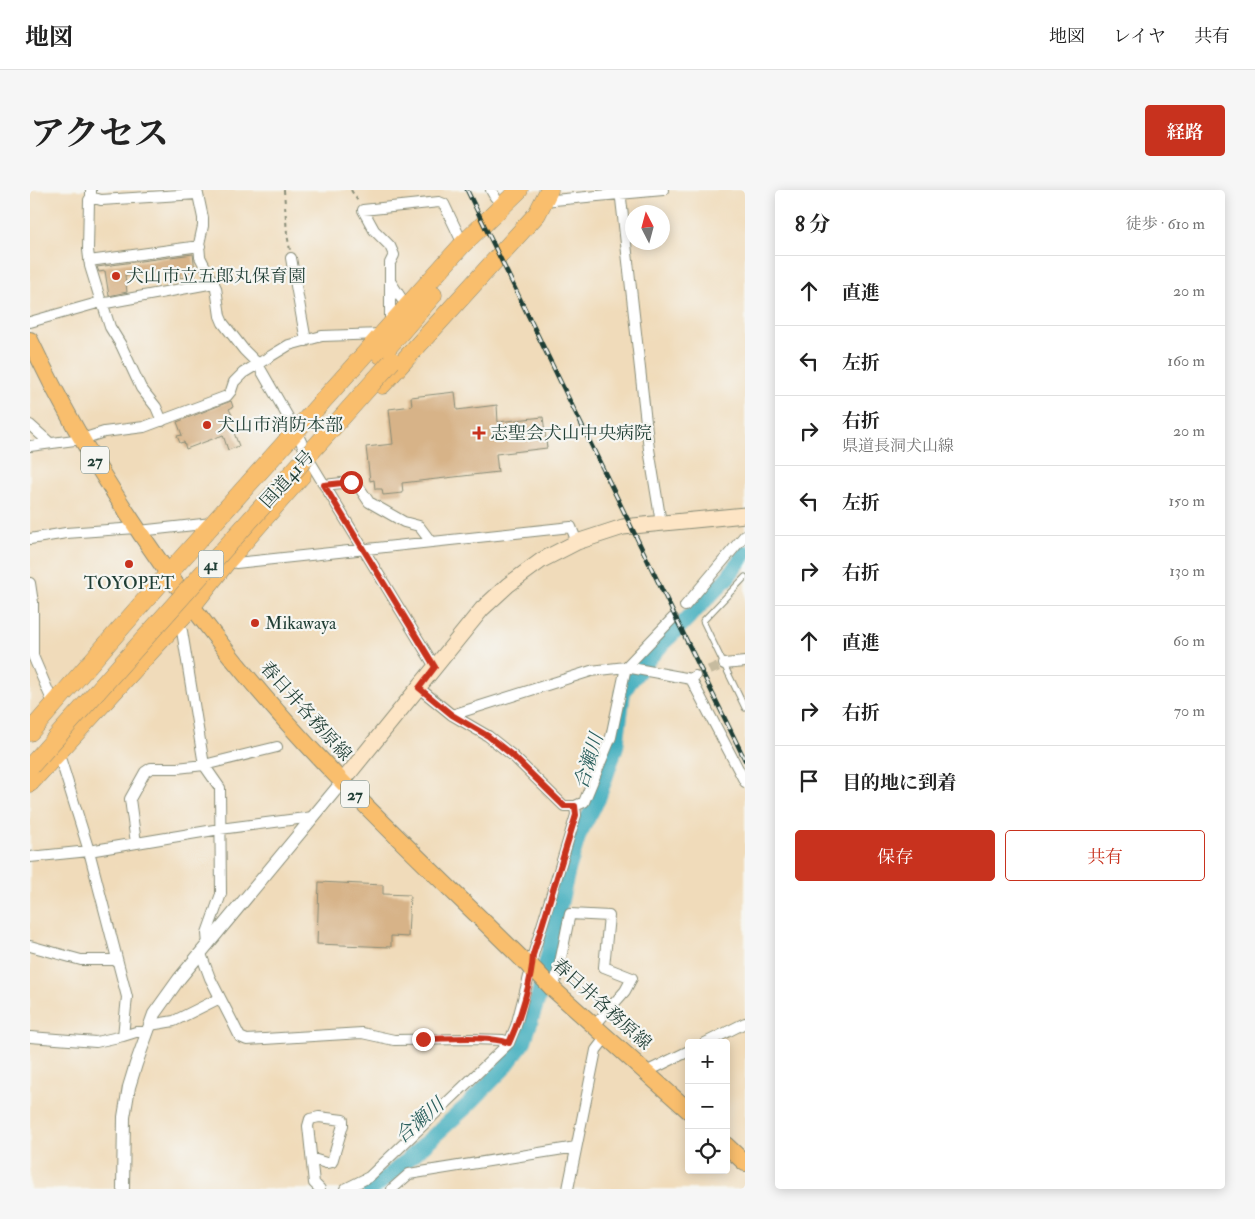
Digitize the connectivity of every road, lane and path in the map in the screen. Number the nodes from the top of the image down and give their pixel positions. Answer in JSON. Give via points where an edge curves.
{"nodes":[{"id":1,"x":284,"y":190,"type":"edge"},
{"id":2,"x":352,"y":190,"type":"edge"},
{"id":3,"x":519,"y":190,"type":"edge"},
{"id":4,"x":524,"y":190,"type":"edge"},
{"id":5,"x":663,"y":190,"type":"edge"},
{"id":6,"x":197,"y":192,"type":"edge"},
{"id":7,"x":620,"y":192,"type":"edge"},
{"id":8,"x":91,"y":194,"type":"edge"},
{"id":9,"x":545,"y":194,"type":"edge"},
{"id":10,"x":363,"y":210,"type":"junction"},
{"id":11,"x":463,"y":244,"type":"junction"},
{"id":12,"x":200,"y":246,"type":"junction"},
{"id":13,"x":291,"y":258,"type":"joint"},
{"id":14,"x":89,"y":261,"type":"junction"},
{"id":15,"x":390,"y":280,"type":"junction"},
{"id":16,"x":214,"y":282,"type":"junction"},
{"id":17,"x":102,"y":302,"type":"junction"},
{"id":18,"x":408,"y":305,"type":"junction"},
{"id":19,"x":30,"y":322,"type":"edge"},
{"id":20,"x":386,"y":330,"type":"junction"},
{"id":21,"x":30,"y":341,"type":"edge"},
{"id":22,"x":306,"y":341,"type":"junction"},
{"id":23,"x":387,"y":358,"type":"junction"},
{"id":24,"x":258,"y":363,"type":"junction"},
{"id":25,"x":162,"y":420,"type":"junction"},
{"id":26,"x":30,"y":425,"type":"edge"},
{"id":27,"x":296,"y":431,"type":"junction"},
{"id":28,"x":82,"y":438,"type":"junction"},
{"id":29,"x":50,"y":443,"type":"junction"},
{"id":30,"x":30,"y":446,"type":"edge"},
{"id":31,"x":312,"y":463,"type":"junction"},
{"id":32,"x":324,"y":485,"type":"junction"},
{"id":33,"x":745,"y":515,"type":"edge"},
{"id":34,"x":215,"y":523,"type":"junction"},
{"id":35,"x":661,"y":523,"type":"junction"},
{"id":36,"x":138,"y":530,"type":"junction"},
{"id":37,"x":745,"y":535,"type":"edge"},
{"id":38,"x":30,"y":538,"type":"edge"},
{"id":39,"x":431,"y":542,"type":"junction"},
{"id":40,"x":577,"y":542,"type":"junction"},
{"id":41,"x":363,"y":550,"type":"junction"},
{"id":42,"x":230,"y":559,"type":"junction"},
{"id":43,"x":168,"y":574,"type":"junction"},
{"id":44,"x":745,"y":577,"type":"edge"},
{"id":45,"x":30,"y":583,"type":"edge"},
{"id":46,"x":192,"y":606,"type":"junction"},
{"id":47,"x":685,"y":606,"type":"dead end"},
{"id":48,"x":673,"y":618,"type":"dead end"},
{"id":49,"x":182,"y":631,"type":"dead end"},
{"id":50,"x":745,"y":662,"type":"edge"},
{"id":51,"x":724,"y":664,"type":"junction"},
{"id":52,"x":435,"y":667,"type":"junction"},
{"id":53,"x":626,"y":667,"type":"junction"},
{"id":54,"x":419,"y":688,"type":"junction"},
{"id":55,"x":54,"y":705,"type":"junction"},
{"id":56,"x":745,"y":708,"type":"edge"},
{"id":57,"x":452,"y":715,"type":"junction"},
{"id":58,"x":30,"y":732,"type":"edge"},
{"id":59,"x":276,"y":747,"type":"dead end"},
{"id":60,"x":58,"y":751,"type":"junction"},
{"id":61,"x":30,"y":752,"type":"edge"},
{"id":62,"x":204,"y":764,"type":"junction"},
{"id":63,"x":30,"y":767,"type":"edge"},
{"id":64,"x":342,"y":782,"type":"junction"},
{"id":65,"x":745,"y":782,"type":"edge"},
{"id":66,"x":30,"y":783,"type":"edge"},
{"id":67,"x":575,"y":806,"type":"junction"},
{"id":68,"x":313,"y":817,"type":"junction"},
{"id":69,"x":220,"y":830,"type":"junction"},
{"id":70,"x":136,"y":844,"type":"junction"},
{"id":71,"x":89,"y":851,"type":"junction"},
{"id":72,"x":30,"y":856,"type":"edge"},
{"id":73,"x":30,"y":946,"type":"edge"},
{"id":74,"x":205,"y":949,"type":"junction"},
{"id":75,"x":117,"y":960,"type":"junction"},
{"id":76,"x":532,"y":968,"type":"junction"},
{"id":77,"x":553,"y":989,"type":"junction"},
{"id":78,"x":220,"y":998,"type":"junction"},
{"id":79,"x":745,"y":1023,"type":"edge"},
{"id":80,"x":148,"y":1029,"type":"junction"},
{"id":81,"x":600,"y":1032,"type":"junction"},
{"id":82,"x":123,"y":1036,"type":"junction"},
{"id":83,"x":30,"y":1037,"type":"edge"},
{"id":84,"x":713,"y":1039,"type":"edge"},
{"id":85,"x":509,"y":1043,"type":"junction"},
{"id":86,"x":685,"y":1053,"type":"edge"},
{"id":87,"x":646,"y":1072,"type":"junction"},
{"id":88,"x":685,"y":1107,"type":"edge"},
{"id":89,"x":576,"y":1147,"type":"junction"},
{"id":90,"x":730,"y":1149,"type":"edge"},
{"id":91,"x":313,"y":1159,"type":"junction"},
{"id":92,"x":745,"y":1162,"type":"edge"},
{"id":93,"x":403,"y":1185,"type":"edge"},
{"id":94,"x":123,"y":1189,"type":"edge"},
{"id":95,"x":320,"y":1189,"type":"edge"},
{"id":96,"x":345,"y":1189,"type":"edge"},
{"id":97,"x":392,"y":1189,"type":"edge"},
{"id":98,"x":568,"y":1189,"type":"edge"}],
"edges":[{"from":1,"to":13,"type":"path"},
{"from":2,"to":10,"type":"path"},
{"from":3,"to":11,"type":"highway"},
{"from":4,"to":23,"type":"highway","name":"国道41号","number":"41"},
{"from":5,"to":7,"type":"street"},
{"from":6,"to":8,"type":"street","via":[[101,200]]},
{"from":6,"to":12,"type":"street","via":[[203,226]]},
{"from":7,"to":9,"type":"street"},
{"from":7,"to":35,"type":"street"},
{"from":8,"to":14,"type":"street","via":[[87,235]]},
{"from":9,"to":23,"type":"highway","name":"国道41号","number":"41"},
{"from":9,"to":31,"type":"highway","via":[[536,214]]},
{"from":10,"to":11,"type":"street","via":[[439,202],[444,204]]},
{"from":10,"to":15,"type":"street","via":[[394,255],[390,263]]},
{"from":11,"to":18,"type":"highway"},
{"from":12,"to":14,"type":"street"},
{"from":12,"to":16,"type":"street","via":[[200,257]]},
{"from":13,"to":22,"type":"street"},
{"from":14,"to":17,"type":"street"},
{"from":15,"to":18,"type":"street"},
{"from":15,"to":20,"type":"street"},
{"from":16,"to":17,"type":"street"},
{"from":16,"to":24,"type":"street","via":[[223,323]]},
{"from":17,"to":19,"type":"street"},
{"from":17,"to":25,"type":"street","via":[[110,328]]},
{"from":18,"to":20,"type":"highway"},
{"from":20,"to":22,"type":"street","via":[[322,336]]},
{"from":20,"to":27,"type":"highway"},
{"from":21,"to":28,"type":"main road","name":"春日井各務原線","number":"27"},
{"from":22,"to":24,"type":"street","via":[[289,345]]},
{"from":23,"to":61,"type":"highway","name":"国道41号","number":"41"},
{"from":23,"to":63,"type":"highway","name":"国道41号","number":"41","bridge":true},
{"from":24,"to":25,"type":"street","via":[[238,377],[227,396]]},
{"from":24,"to":27,"type":"street"},
{"from":25,"to":28,"type":"street","via":[[144,427]]},
{"from":26,"to":29,"type":"street"},
{"from":27,"to":31,"type":"street"},
{"from":27,"to":34,"type":"highway"},
{"from":28,"to":29,"type":"street"},
{"from":28,"to":36,"type":"main road","name":"春日井各務原線","number":"27"},
{"from":29,"to":30,"type":"street"},
{"from":31,"to":32,"type":"street"},
{"from":31,"to":42,"type":"highway"},
{"from":32,"to":39,"type":"street","via":[[351,482],[359,487],[369,502],[404,522],[419,526]]},
{"from":32,"to":41,"type":"street"},
{"from":33,"to":35,"type":"main road"},
{"from":34,"to":36,"type":"street"},
{"from":34,"to":43,"type":"highway"},
{"from":35,"to":40,"type":"main road","via":[[623,527]]},
{"from":36,"to":38,"type":"street"},
{"from":36,"to":43,"type":"main road","name":"春日井各務原線","number":"27"},
{"from":37,"to":47,"type":"street"},
{"from":39,"to":40,"type":"street","via":[[571,527]]},
{"from":39,"to":41,"type":"street"},
{"from":40,"to":52,"type":"main road","via":[[542,560],[508,585],[482,609]]},
{"from":41,"to":42,"type":"street","via":[[236,563]]},
{"from":41,"to":52,"type":"street"},
{"from":42,"to":46,"type":"highway"},
{"from":43,"to":46,"type":"main road","name":"春日井各務原線","number":"27"},
{"from":43,"to":55,"type":"highway"},
{"from":44,"to":51,"type":"lane","via":[[703,621]]},
{"from":45,"to":55,"type":"street","via":[[33,656]]},
{"from":46,"to":60,"type":"highway"},
{"from":46,"to":64,"type":"main road","name":"春日井各務原線","number":"27","via":[[284,719]]},
{"from":48,"to":53,"type":"street"},
{"from":49,"to":62,"type":"street"},
{"from":50,"to":51,"type":"street"},
{"from":51,"to":56,"type":"lane"},
{"from":52,"to":54,"type":"main road"},
{"from":53,"to":57,"type":"street","via":[[591,671]]},
{"from":53,"to":65,"type":"street","via":[[693,678]]},
{"from":53,"to":67,"type":"street","via":[[611,737],[584,802]]},
{"from":54,"to":57,"type":"street"},
{"from":54,"to":64,"type":"main road"},
{"from":55,"to":58,"type":"highway"},
{"from":57,"to":67,"type":"street","via":[[506,750],[564,806]]},
{"from":59,"to":62,"type":"street"},
{"from":60,"to":66,"type":"highway"},
{"from":60,"to":71,"type":"street"},
{"from":62,"to":69,"type":"street","via":[[220,788]]},
{"from":62,"to":70,"type":"street","via":[[151,768],[145,772],[130,799]]},
{"from":64,"to":68,"type":"street"},
{"from":64,"to":76,"type":"main road","name":"春日井各務原線","number":"27"},
{"from":67,"to":76,"type":"street","via":[[576,815],[533,955]]},
{"from":68,"to":69,"type":"street"},
{"from":68,"to":74,"type":"street"},
{"from":69,"to":70,"type":"street"},
{"from":69,"to":74,"type":"street","via":[[221,894],[207,933]]},
{"from":70,"to":71,"type":"street"},
{"from":71,"to":72,"type":"street"},
{"from":71,"to":75,"type":"street"},
{"from":73,"to":75,"type":"street","via":[[81,960]]},
{"from":74,"to":78,"type":"street","via":[[210,978]]},
{"from":74,"to":80,"type":"street","via":[[154,1014]]},
{"from":75,"to":82,"type":"street","via":[[127,997]]},
{"from":76,"to":77,"type":"main road","name":"春日井各務原線","number":"27"},
{"from":76,"to":85,"type":"street"},
{"from":77,"to":81,"type":"main road","name":"春日井各務原線","number":"27"},
{"from":77,"to":81,"type":"street","via":[[570,914],[609,916],[604,967],[632,978]]},
{"from":78,"to":80,"type":"street","via":[[174,1021]]},
{"from":78,"to":85,"type":"street","via":[[240,1037],[247,1040],[362,1033],[394,1040],[472,1039]]},
{"from":79,"to":84,"type":"street"},
{"from":80,"to":82,"type":"street"},
{"from":80,"to":94,"type":"street","via":[[126,1101]]},
{"from":81,"to":87,"type":"main road","name":"春日井各務原線","number":"27"},
{"from":81,"to":89,"type":"street"},
{"from":82,"to":83,"type":"street","via":[[96,1042]]},
{"from":85,"to":96,"type":"street","via":[[368,1177]]},
{"from":86,"to":87,"type":"street"},
{"from":87,"to":88,"type":"main road","name":"春日井各務原線","number":"27"},
{"from":89,"to":93,"type":"street","via":[[409,1174]]},
{"from":89,"to":98,"type":"street"},
{"from":90,"to":92,"type":"main road"},
{"from":91,"to":91,"type":"street","via":[[308,1126],[310,1119],[343,1120],[332,1162]]},
{"from":91,"to":95,"type":"street","via":[[314,1183]]},
{"from":93,"to":97,"type":"street"}]}
